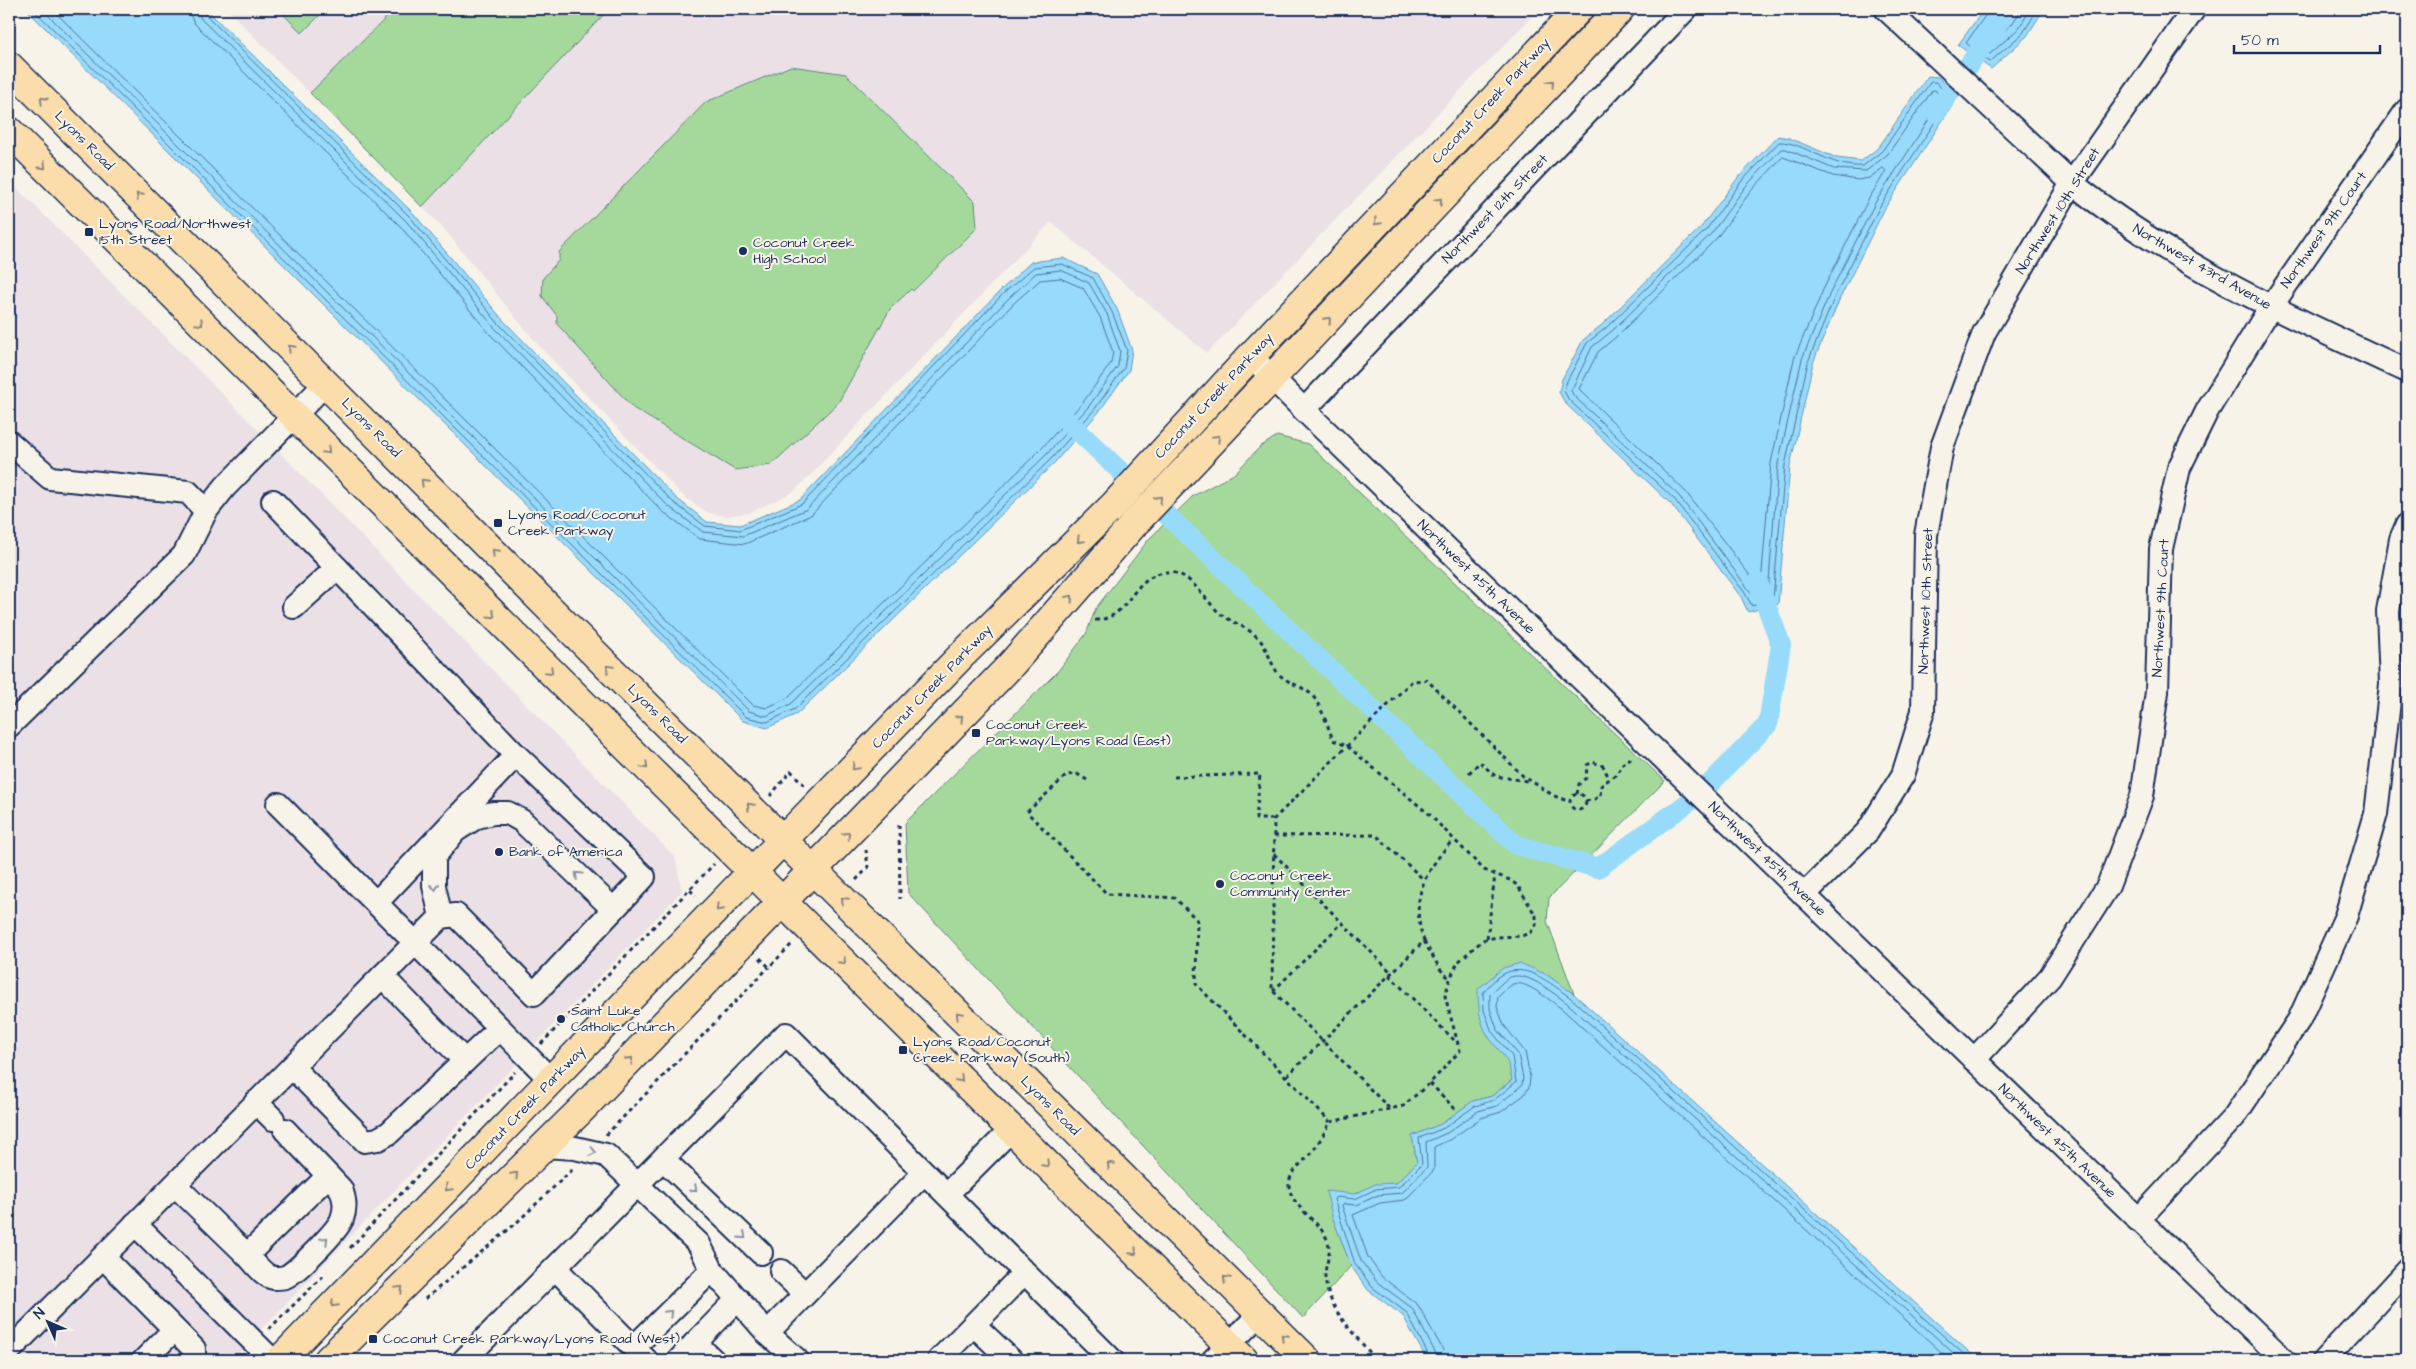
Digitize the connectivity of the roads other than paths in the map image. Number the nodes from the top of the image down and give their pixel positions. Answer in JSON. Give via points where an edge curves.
{"nodes":[{"id":1,"x":1579,"y":9,"type":"edge"},
{"id":2,"x":1620,"y":9,"type":"edge"},
{"id":3,"x":1686,"y":9,"type":"edge"},
{"id":4,"x":1886,"y":9,"type":"edge"},
{"id":5,"x":2194,"y":9,"type":"edge"},
{"id":6,"x":9,"y":66,"type":"edge"},
{"id":7,"x":2407,"y":110,"type":"edge"},
{"id":8,"x":9,"y":131,"type":"edge"},
{"id":9,"x":2072,"y":183,"type":"junction"},
{"id":10,"x":2270,"y":308,"type":"junction"},
{"id":11,"x":1251,"y":356,"type":"junction"},
{"id":12,"x":2407,"y":371,"type":"edge"},
{"id":13,"x":1273,"y":378,"type":"junction"},
{"id":14,"x":326,"y":383,"type":"junction"},
{"id":15,"x":1304,"y":410,"type":"junction"},
{"id":16,"x":293,"y":416,"type":"junction"},
{"id":17,"x":9,"y":442,"type":"edge"},
{"id":18,"x":273,"y":501,"type":"dead end"},
{"id":19,"x":206,"y":510,"type":"junction"},
{"id":20,"x":2407,"y":524,"type":"edge"},
{"id":21,"x":337,"y":568,"type":"junction"},
{"id":22,"x":294,"y":607,"type":"dead end"},
{"id":23,"x":2399,"y":684,"type":"edge"},
{"id":24,"x":9,"y":726,"type":"edge"},
{"id":25,"x":516,"y":755,"type":"junction"},
{"id":26,"x":278,"y":804,"type":"dead end"},
{"id":27,"x":784,"y":841,"type":"junction"},
{"id":28,"x":814,"y":870,"type":"junction"},
{"id":29,"x":753,"y":873,"type":"junction"},
{"id":30,"x":1804,"y":895,"type":"junction"},
{"id":31,"x":377,"y":902,"type":"junction"},
{"id":32,"x":784,"y":902,"type":"junction"},
{"id":33,"x":613,"y":909,"type":"junction"},
{"id":34,"x":441,"y":916,"type":"junction"},
{"id":35,"x":417,"y":942,"type":"junction"},
{"id":36,"x":382,"y":976,"type":"junction"},
{"id":37,"x":499,"y":1029,"type":"junction"},
{"id":38,"x":1974,"y":1060,"type":"junction"},
{"id":39,"x":465,"y":1061,"type":"junction"},
{"id":40,"x":292,"y":1067,"type":"junction"},
{"id":41,"x":552,"y":1080,"type":"junction"},
{"id":42,"x":256,"y":1102,"type":"junction"},
{"id":43,"x":1011,"y":1130,"type":"junction"},
{"id":44,"x":544,"y":1146,"type":"junction"},
{"id":45,"x":663,"y":1159,"type":"junction"},
{"id":46,"x":924,"y":1173,"type":"junction"},
{"id":47,"x":328,"y":1176,"type":"junction"},
{"id":48,"x":174,"y":1185,"type":"junction"},
{"id":49,"x":636,"y":1185,"type":"junction"},
{"id":50,"x":947,"y":1194,"type":"junction"},
{"id":51,"x":725,"y":1218,"type":"junction"},
{"id":52,"x":2138,"y":1220,"type":"junction"},
{"id":53,"x":136,"y":1224,"type":"junction"},
{"id":54,"x":700,"y":1244,"type":"junction"},
{"id":55,"x":761,"y":1253,"type":"dead end"},
{"id":56,"x":247,"y":1255,"type":"junction"},
{"id":57,"x":103,"y":1257,"type":"junction"},
{"id":58,"x":555,"y":1268,"type":"junction"},
{"id":59,"x":712,"y":1270,"type":"junction"},
{"id":60,"x":2407,"y":1270,"type":"edge"},
{"id":61,"x":781,"y":1271,"type":"dead end"},
{"id":62,"x":1025,"y":1272,"type":"junction"},
{"id":63,"x":805,"y":1294,"type":"junction"},
{"id":64,"x":738,"y":1299,"type":"junction"},
{"id":65,"x":1260,"y":1314,"type":"junction"},
{"id":66,"x":974,"y":1325,"type":"junction"},
{"id":67,"x":174,"y":1330,"type":"junction"},
{"id":68,"x":767,"y":1332,"type":"junction"},
{"id":69,"x":696,"y":1343,"type":"junction"},
{"id":70,"x":9,"y":1351,"type":"edge"},
{"id":71,"x":640,"y":1354,"type":"edge"},
{"id":72,"x":1228,"y":1355,"type":"edge"},
{"id":73,"x":144,"y":1360,"type":"edge"},
{"id":74,"x":194,"y":1360,"type":"edge"},
{"id":75,"x":272,"y":1360,"type":"edge"},
{"id":76,"x":280,"y":1360,"type":"edge"},
{"id":77,"x":328,"y":1360,"type":"edge"},
{"id":78,"x":464,"y":1360,"type":"edge"},
{"id":79,"x":679,"y":1360,"type":"edge"},
{"id":80,"x":713,"y":1360,"type":"edge"},
{"id":81,"x":797,"y":1360,"type":"edge"},
{"id":82,"x":939,"y":1360,"type":"edge"},
{"id":83,"x":1011,"y":1360,"type":"edge"},
{"id":84,"x":1112,"y":1360,"type":"edge"},
{"id":85,"x":1307,"y":1360,"type":"edge"},
{"id":86,"x":2284,"y":1360,"type":"edge"},
{"id":87,"x":2324,"y":1360,"type":"edge"}],
"edges":[{"from":1,"to":11,"type":"main road","name":"Coconut Creek Parkway","one_way":true},
{"from":13,"to":2,"type":"main road","one_way":true},
{"from":3,"to":15,"type":"street","name":"Northwest 12th Street"},
{"from":4,"to":9,"type":"street","name":"Northwest 43rd Avenue"},
{"from":5,"to":9,"type":"street","name":"Northwest 10th Street"},
{"from":14,"to":6,"type":"main road","name":"Lyons Road","one_way":true},
{"from":7,"to":10,"type":"street","name":"Northwest 9th Court"},
{"from":8,"to":16,"type":"main road","one_way":true},
{"from":9,"to":10,"type":"street","name":"Northwest 43rd Avenue","via":[[2170,252]]},
{"from":9,"to":30,"type":"street","name":"Northwest 10th Street","via":[[1984,333],[1942,447],[1926,535],[1923,711],[1903,775],[1868,830]]},
{"from":10,"to":12,"type":"street","name":"Northwest 43rd Avenue"},
{"from":10,"to":38,"type":"street","name":"Northwest 9th Court","via":[[2206,411],[2179,468],[2161,549],[2158,692],[2142,796],[2108,886],[2050,978]]},
{"from":11,"to":13,"type":"street","name":"Northwest 45th Avenue"},
{"from":11,"to":27,"type":"main road","name":"Coconut Creek Parkway","one_way":true,"via":[[1114,505],[961,656]]},
{"from":13,"to":15,"type":"street","name":"Northwest 45th Avenue"},
{"from":28,"to":13,"type":"main road","one_way":true,"via":[[1009,667],[1134,524]]},
{"from":14,"to":16,"type":"street"},
{"from":27,"to":14,"type":"main road","name":"Lyons Road","one_way":true},
{"from":15,"to":30,"type":"street","name":"Northwest 45th Avenue"},
{"from":16,"to":19,"type":"street"},
{"from":16,"to":29,"type":"main road","one_way":true},
{"from":17,"to":19,"type":"street","via":[[50,478],[188,492]]},
{"from":18,"to":21,"type":"street"},
{"from":19,"to":24,"type":"street","via":[[184,555]]},
{"from":20,"to":23,"type":"street","via":[[2400,539],[2388,610]]},
{"from":21,"to":22,"type":"street"},
{"from":21,"to":25,"type":"street"},
{"from":23,"to":52,"type":"street","via":[[2376,814],[2346,916],[2299,1020],[2234,1117]]},
{"from":25,"to":31,"type":"street"},
{"from":25,"to":33,"type":"street","via":[[644,877]]},
{"from":26,"to":31,"type":"street"},
{"from":27,"to":28,"type":"main road","name":"Lyons Road"},
{"from":27,"to":29,"type":"main road","name":"Coconut Creek Parkway"},
{"from":28,"to":32,"type":"main road"},
{"from":65,"to":28,"type":"main road","name":"Lyons Road","one_way":true},
{"from":29,"to":32,"type":"main road"},
{"from":29,"to":41,"type":"main road","name":"Coconut Creek Parkway","one_way":true},
{"from":30,"to":38,"type":"street","name":"Northwest 45th Avenue"},
{"from":31,"to":35,"type":"street"},
{"from":32,"to":43,"type":"main road","one_way":true},
{"from":44,"to":32,"type":"main road","one_way":true},
{"from":33,"to":34,"type":"street","via":[[534,994],[456,915]]},
{"from":33,"to":34,"type":"street","one_way":true,"via":[[522,821],[508,813],[493,813],[477,817],[455,831],[434,857],[434,886]]},
{"from":34,"to":35,"type":"street"},
{"from":35,"to":36,"type":"street"},
{"from":35,"to":37,"type":"street"},
{"from":36,"to":39,"type":"street"},
{"from":36,"to":40,"type":"street"},
{"from":37,"to":39,"type":"street"},
{"from":37,"to":41,"type":"street"},
{"from":38,"to":52,"type":"street","name":"Northwest 45th Avenue"},
{"from":39,"to":40,"type":"street","via":[[389,1133],[365,1141]]},
{"from":40,"to":42,"type":"street"},
{"from":41,"to":76,"type":"main road","name":"Coconut Creek Parkway","one_way":true},
{"from":42,"to":47,"type":"street"},
{"from":42,"to":48,"type":"street"},
{"from":43,"to":50,"type":"street"},
{"from":43,"to":72,"type":"main road","one_way":true},
{"from":44,"to":49,"type":"street","one_way":true,"via":[[576,1148],[606,1155]]},
{"from":77,"to":44,"type":"main road","one_way":true},
{"from":45,"to":46,"type":"street","via":[[786,1034]]},
{"from":45,"to":49,"type":"street"},
{"from":45,"to":51,"type":"street","one_way":true},
{"from":46,"to":50,"type":"street"},
{"from":46,"to":63,"type":"street"},
{"from":47,"to":56,"type":"street"},
{"from":56,"to":47,"type":"street","one_way":true,"via":[[273,1278],[284,1278],[294,1272],[342,1221],[345,1198]]},
{"from":48,"to":53,"type":"street"},
{"from":48,"to":56,"type":"street"},
{"from":49,"to":54,"type":"street"},
{"from":49,"to":58,"type":"street"},
{"from":50,"to":62,"type":"street"},
{"from":51,"to":54,"type":"street"},
{"from":51,"to":55,"type":"street","one_way":true},
{"from":52,"to":86,"type":"street","name":"Northwest 45th Avenue"},
{"from":53,"to":57,"type":"street"},
{"from":53,"to":75,"type":"street"},
{"from":54,"to":59,"type":"street"},
{"from":57,"to":67,"type":"street"},
{"from":57,"to":70,"type":"street"},
{"from":58,"to":71,"type":"street"},
{"from":58,"to":78,"type":"street"},
{"from":59,"to":64,"type":"street"},
{"from":71,"to":59,"type":"street","one_way":true},
{"from":60,"to":87,"type":"street"},
{"from":61,"to":63,"type":"street"},
{"from":62,"to":66,"type":"street"},
{"from":62,"to":84,"type":"street"},
{"from":63,"to":68,"type":"street"},
{"from":64,"to":68,"type":"street"},
{"from":64,"to":69,"type":"street"},
{"from":65,"to":72,"type":"street"},
{"from":85,"to":65,"type":"main road","name":"Lyons Road","one_way":true},
{"from":66,"to":82,"type":"street"},
{"from":66,"to":83,"type":"street"},
{"from":67,"to":73,"type":"street"},
{"from":67,"to":74,"type":"street","via":[[194,1349]]},
{"from":68,"to":81,"type":"street"},
{"from":69,"to":79,"type":"street"},
{"from":69,"to":80,"type":"street"}]}
